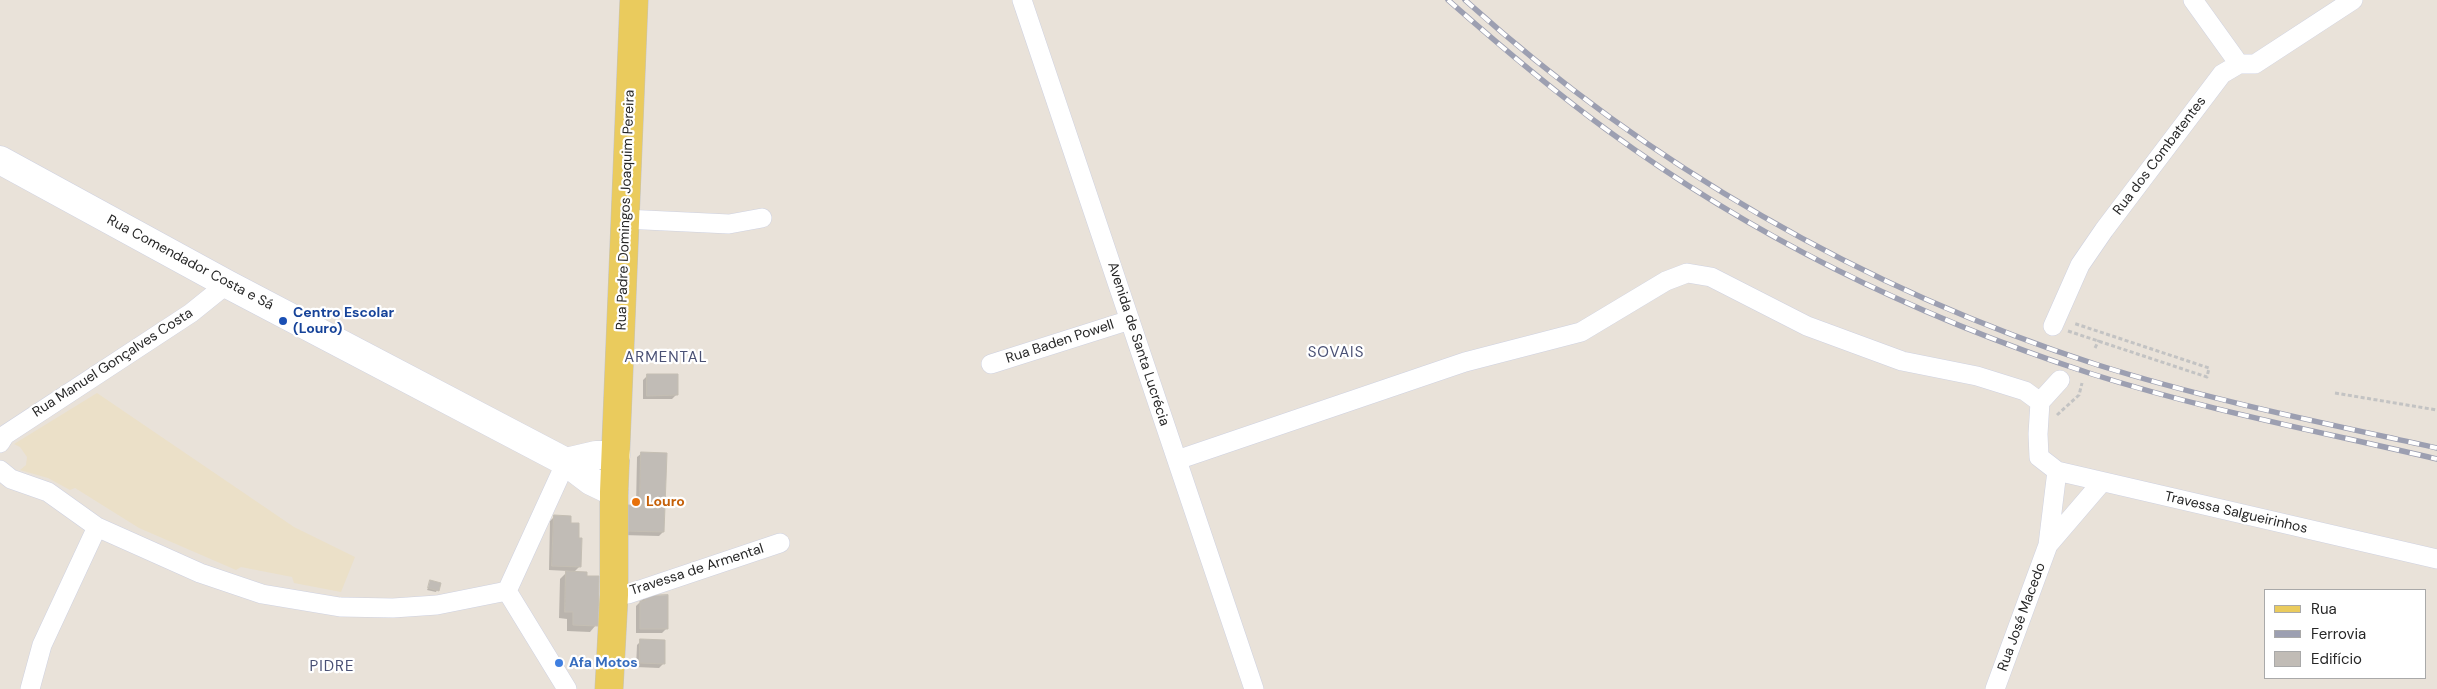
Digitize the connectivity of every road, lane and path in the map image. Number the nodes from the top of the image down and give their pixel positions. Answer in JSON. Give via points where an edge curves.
{"nodes":[{"id":1,"x":634,"y":0,"type":"edge"},
{"id":2,"x":1022,"y":0,"type":"edge"},
{"id":3,"x":2193,"y":0,"type":"edge"},
{"id":4,"x":2352,"y":0,"type":"edge"},
{"id":5,"x":2239,"y":64,"type":"junction"},
{"id":6,"x":0,"y":160,"type":"edge"},
{"id":7,"x":762,"y":218,"type":"dead end"},
{"id":8,"x":624,"y":219,"type":"junction"},
{"id":9,"x":228,"y":284,"type":"junction"},
{"id":10,"x":1130,"y":320,"type":"junction"},
{"id":11,"x":2055,"y":322,"type":"junction"},
{"id":12,"x":2099,"y":340,"type":"junction"},
{"id":13,"x":2095,"y":348,"type":"dead end"},
{"id":14,"x":991,"y":364,"type":"dead end"},
{"id":15,"x":2060,"y":380,"type":"dead end"},
{"id":16,"x":2082,"y":383,"type":"dead end"},
{"id":17,"x":2335,"y":393,"type":"dead end"},
{"id":18,"x":2040,"y":402,"type":"junction"},
{"id":19,"x":2437,"y":410,"type":"edge"},
{"id":20,"x":2038,"y":434,"type":"junction"},
{"id":21,"x":0,"y":443,"type":"edge"},
{"id":22,"x":616,"y":455,"type":"junction"},
{"id":23,"x":1177,"y":460,"type":"junction"},
{"id":24,"x":566,"y":462,"type":"junction"},
{"id":25,"x":0,"y":470,"type":"edge"},
{"id":26,"x":2056,"y":471,"type":"junction"},
{"id":27,"x":2102,"y":482,"type":"junction"},
{"id":28,"x":614,"y":492,"type":"junction"},
{"id":29,"x":97,"y":527,"type":"junction"},
{"id":30,"x":780,"y":543,"type":"dead end"},
{"id":31,"x":2048,"y":544,"type":"junction"},
{"id":32,"x":2437,"y":559,"type":"edge"},
{"id":33,"x":507,"y":591,"type":"junction"},
{"id":34,"x":614,"y":595,"type":"junction"},
{"id":35,"x":30,"y":689,"type":"edge"},
{"id":36,"x":567,"y":689,"type":"edge"},
{"id":37,"x":609,"y":689,"type":"edge"},
{"id":38,"x":1254,"y":689,"type":"edge"},
{"id":39,"x":1995,"y":689,"type":"edge"}],
"edges":[{"from":1,"to":8,"type":"main road","name":"Rua Padre Domingos Joaquim Pereira"},
{"from":2,"to":10,"type":"street","name":"Avenida de Santa Lucrécia"},
{"from":3,"to":5,"type":"street"},
{"from":4,"to":5,"type":"street","via":[[2255,64]]},
{"from":5,"to":11,"type":"street","name":"Rua dos Combatentes","via":[[2222,74],[2104,230],[2080,266]]},
{"from":6,"to":9,"type":"main road","name":"Rua Comendador Costa e Sá"},
{"from":7,"to":8,"type":"street","via":[[730,224]]},
{"from":8,"to":22,"type":"main road","name":"Rua Padre Domingos Joaquim Pereira"},
{"from":9,"to":21,"type":"street","name":"Rua Manuel Gonçalves Costa","via":[[191,313],[5,435]]},
{"from":9,"to":24,"type":"main road","name":"Rua Comendador Costa e Sá"},
{"from":10,"to":14,"type":"street","name":"Rua Baden Powell"},
{"from":10,"to":23,"type":"street","name":"Avenida de Santa Lucrécia"},
{"from":11,"to":12,"type":"path"},
{"from":11,"to":12,"type":"path","via":[[2209,368],[2207,377]]},
{"from":12,"to":13,"type":"path"},
{"from":15,"to":18,"type":"street"},
{"from":16,"to":20,"type":"path","via":[[2078,394]]},
{"from":17,"to":19,"type":"path"},
{"from":18,"to":20,"type":"street"},
{"from":18,"to":23,"type":"street","via":[[2025,391],[1977,376],[1902,361],[1807,326],[1711,277],[1686,273],[1666,281],[1581,332],[1465,362]]},
{"from":20,"to":26,"type":"street","name":"Travessa Salgueirinhos","via":[[2039,457]]},
{"from":22,"to":24,"type":"main road","via":[[596,455]]},
{"from":22,"to":28,"type":"main road","name":"Rua Padre Domingos Joaquim Pereira"},
{"from":23,"to":38,"type":"street","name":"Avenida de Santa Lucrécia"},
{"from":24,"to":28,"type":"main road","name":"Rua Comendador Costa e Sá"},
{"from":24,"to":33,"type":"street"},
{"from":25,"to":29,"type":"street","via":[[11,479],[48,492]]},
{"from":26,"to":27,"type":"street","name":"Travessa Salgueirinhos"},
{"from":26,"to":31,"type":"street","name":"Rua José Macedo"},
{"from":27,"to":31,"type":"street","name":"Rua José Macedo"},
{"from":27,"to":32,"type":"street","name":"Travessa Salgueirinhos"},
{"from":28,"to":34,"type":"main road","name":"Rua Padre Domingos Joaquim Pereira"},
{"from":29,"to":33,"type":"street","via":[[200,574],[262,594],[340,607],[437,605]]},
{"from":29,"to":35,"type":"street","via":[[42,645]]},
{"from":30,"to":34,"type":"street","name":"Travessa de Armental","via":[[628,594]]},
{"from":31,"to":39,"type":"street","name":"Rua José Macedo"},
{"from":33,"to":36,"type":"street"},
{"from":34,"to":37,"type":"main road","name":"Rua Padre Domingos Joaquim Pereira"}]}
